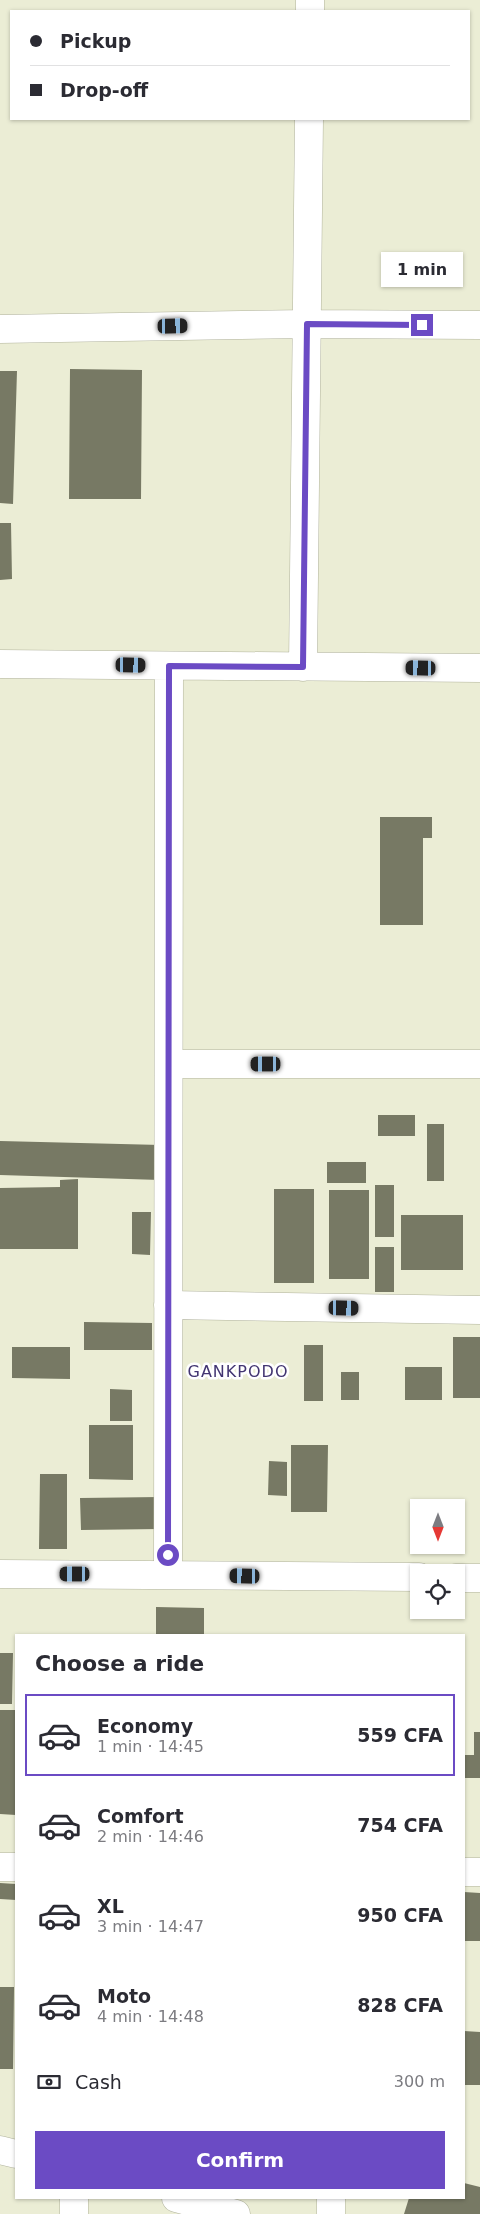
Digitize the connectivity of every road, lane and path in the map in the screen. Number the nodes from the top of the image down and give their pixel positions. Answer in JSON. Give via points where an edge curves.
{"nodes":[{"id":1,"x":309,"y":120,"type":"edge"},
{"id":2,"x":307,"y":324,"type":"junction"},
{"id":3,"x":480,"y":325,"type":"edge"},
{"id":4,"x":0,"y":329,"type":"edge"},
{"id":5,"x":0,"y":664,"type":"edge"},
{"id":6,"x":169,"y":666,"type":"junction"},
{"id":7,"x":303,"y":667,"type":"junction"},
{"id":8,"x":480,"y":668,"type":"edge"},
{"id":9,"x":169,"y":1064,"type":"junction"},
{"id":10,"x":480,"y":1064,"type":"edge"},
{"id":11,"x":168,"y":1305,"type":"junction"},
{"id":12,"x":480,"y":1310,"type":"edge"},
{"id":13,"x":0,"y":1574,"type":"edge"},
{"id":14,"x":168,"y":1575,"type":"junction"},
{"id":15,"x":410,"y":1577,"type":"edge"},
{"id":16,"x":465,"y":1578,"type":"edge"},
{"id":17,"x":480,"y":1578,"type":"edge"},
{"id":18,"x":0,"y":1867,"type":"edge"},
{"id":19,"x":15,"y":1867,"type":"edge"},
{"id":20,"x":465,"y":1872,"type":"edge"},
{"id":21,"x":480,"y":1872,"type":"edge"},
{"id":22,"x":0,"y":2150,"type":"edge"},
{"id":23,"x":15,"y":2154,"type":"edge"},
{"id":24,"x":74,"y":2199,"type":"edge"},
{"id":25,"x":180,"y":2199,"type":"edge"},
{"id":26,"x":331,"y":2199,"type":"edge"},
{"id":27,"x":74,"y":2214,"type":"edge"},
{"id":28,"x":236,"y":2214,"type":"edge"},
{"id":29,"x":331,"y":2214,"type":"edge"}],
"edges":[{"from":1,"to":2,"type":"street"},
{"from":2,"to":3,"type":"street"},
{"from":2,"to":4,"type":"street"},
{"from":2,"to":7,"type":"street"},
{"from":5,"to":6,"type":"street"},
{"from":6,"to":7,"type":"street"},
{"from":6,"to":9,"type":"street"},
{"from":7,"to":8,"type":"street"},
{"from":9,"to":10,"type":"street"},
{"from":9,"to":11,"type":"street"},
{"from":11,"to":12,"type":"street"},
{"from":11,"to":14,"type":"street"},
{"from":13,"to":14,"type":"street"},
{"from":14,"to":15,"type":"street"},
{"from":16,"to":17,"type":"street"},
{"from":18,"to":19,"type":"street"},
{"from":20,"to":21,"type":"street"},
{"from":22,"to":23,"type":"street"},
{"from":24,"to":27,"type":"street"},
{"from":25,"to":28,"type":"street"},
{"from":26,"to":29,"type":"street"}]}
